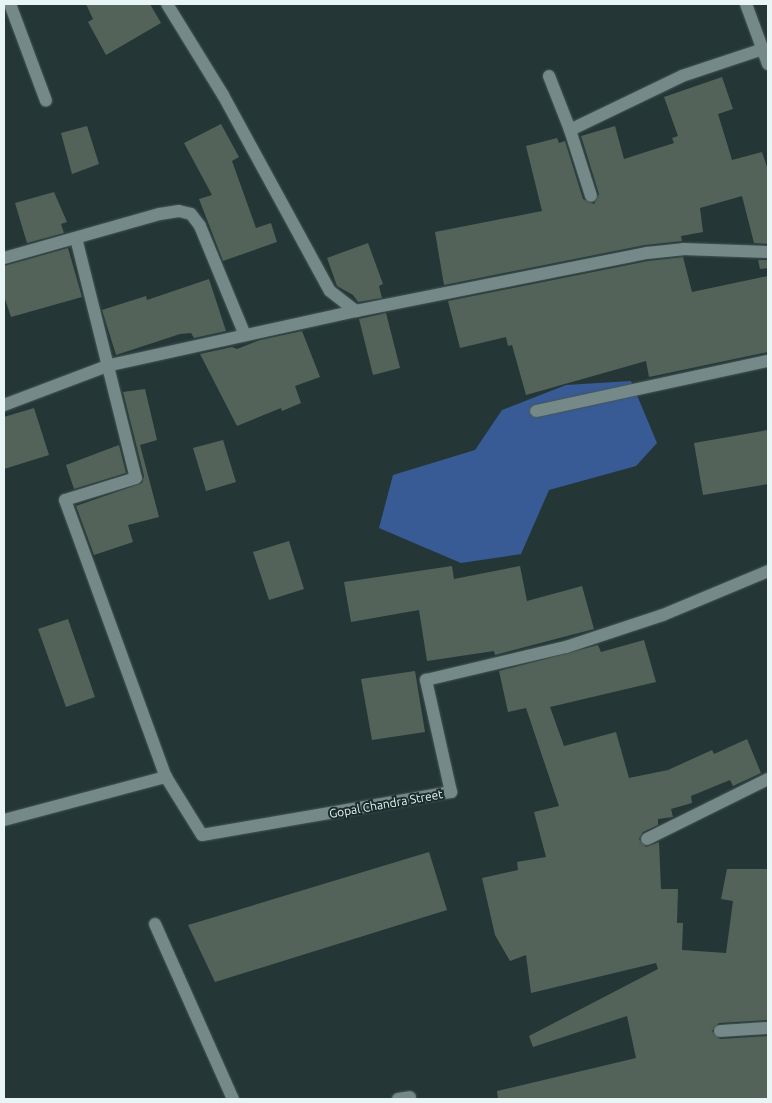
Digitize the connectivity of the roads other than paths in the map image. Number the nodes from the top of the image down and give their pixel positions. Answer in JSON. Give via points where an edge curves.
{"nodes":[{"id":1,"x":10,"y":4,"type":"edge"},
{"id":2,"x":166,"y":4,"type":"edge"},
{"id":3,"x":746,"y":4,"type":"edge"},
{"id":4,"x":763,"y":49,"type":"junction"},
{"id":5,"x":768,"y":64,"type":"edge"},
{"id":6,"x":549,"y":76,"type":"dead end"},
{"id":7,"x":46,"y":101,"type":"dead end"},
{"id":8,"x":570,"y":130,"type":"junction"},
{"id":9,"x":591,"y":196,"type":"dead end"},
{"id":10,"x":76,"y":238,"type":"junction"},
{"id":11,"x":768,"y":252,"type":"edge"},
{"id":12,"x":4,"y":258,"type":"edge"},
{"id":13,"x":356,"y":311,"type":"junction"},
{"id":14,"x":245,"y":336,"type":"junction"},
{"id":15,"x":768,"y":361,"type":"edge"},
{"id":16,"x":110,"y":365,"type":"junction"},
{"id":17,"x":4,"y":405,"type":"edge"},
{"id":18,"x":536,"y":411,"type":"dead end"},
{"id":19,"x":768,"y":571,"type":"edge"},
{"id":20,"x":166,"y":777,"type":"junction"},
{"id":21,"x":768,"y":779,"type":"edge"},
{"id":22,"x":4,"y":820,"type":"edge"},
{"id":23,"x":647,"y":839,"type":"dead end"},
{"id":24,"x":155,"y":924,"type":"dead end"},
{"id":25,"x":768,"y":1028,"type":"edge"},
{"id":26,"x":720,"y":1031,"type":"dead end"},
{"id":27,"x":233,"y":1099,"type":"edge"}],
"edges":[{"from":1,"to":7,"type":"street"},
{"from":2,"to":13,"type":"street","via":[[223,95],[330,291]]},
{"from":3,"to":4,"type":"street"},
{"from":4,"to":5,"type":"street"},
{"from":4,"to":8,"type":"street","via":[[682,76]]},
{"from":6,"to":8,"type":"street"},
{"from":8,"to":9,"type":"street"},
{"from":10,"to":12,"type":"street"},
{"from":10,"to":14,"type":"street","via":[[160,214],[179,211],[191,214],[200,226]]},
{"from":10,"to":16,"type":"street"},
{"from":11,"to":13,"type":"street","via":[[683,249],[647,253]]},
{"from":13,"to":14,"type":"street"},
{"from":14,"to":16,"type":"street"},
{"from":15,"to":18,"type":"street"},
{"from":16,"to":17,"type":"street"},
{"from":16,"to":20,"type":"street","via":[[136,478],[64,500]]},
{"from":19,"to":20,"type":"street","name":"Gopal Chandra Street","via":[[663,615],[566,647],[426,680],[451,792],[202,836]]},
{"from":20,"to":22,"type":"street"},
{"from":21,"to":23,"type":"street"},
{"from":24,"to":27,"type":"street"},
{"from":25,"to":26,"type":"street"}]}
